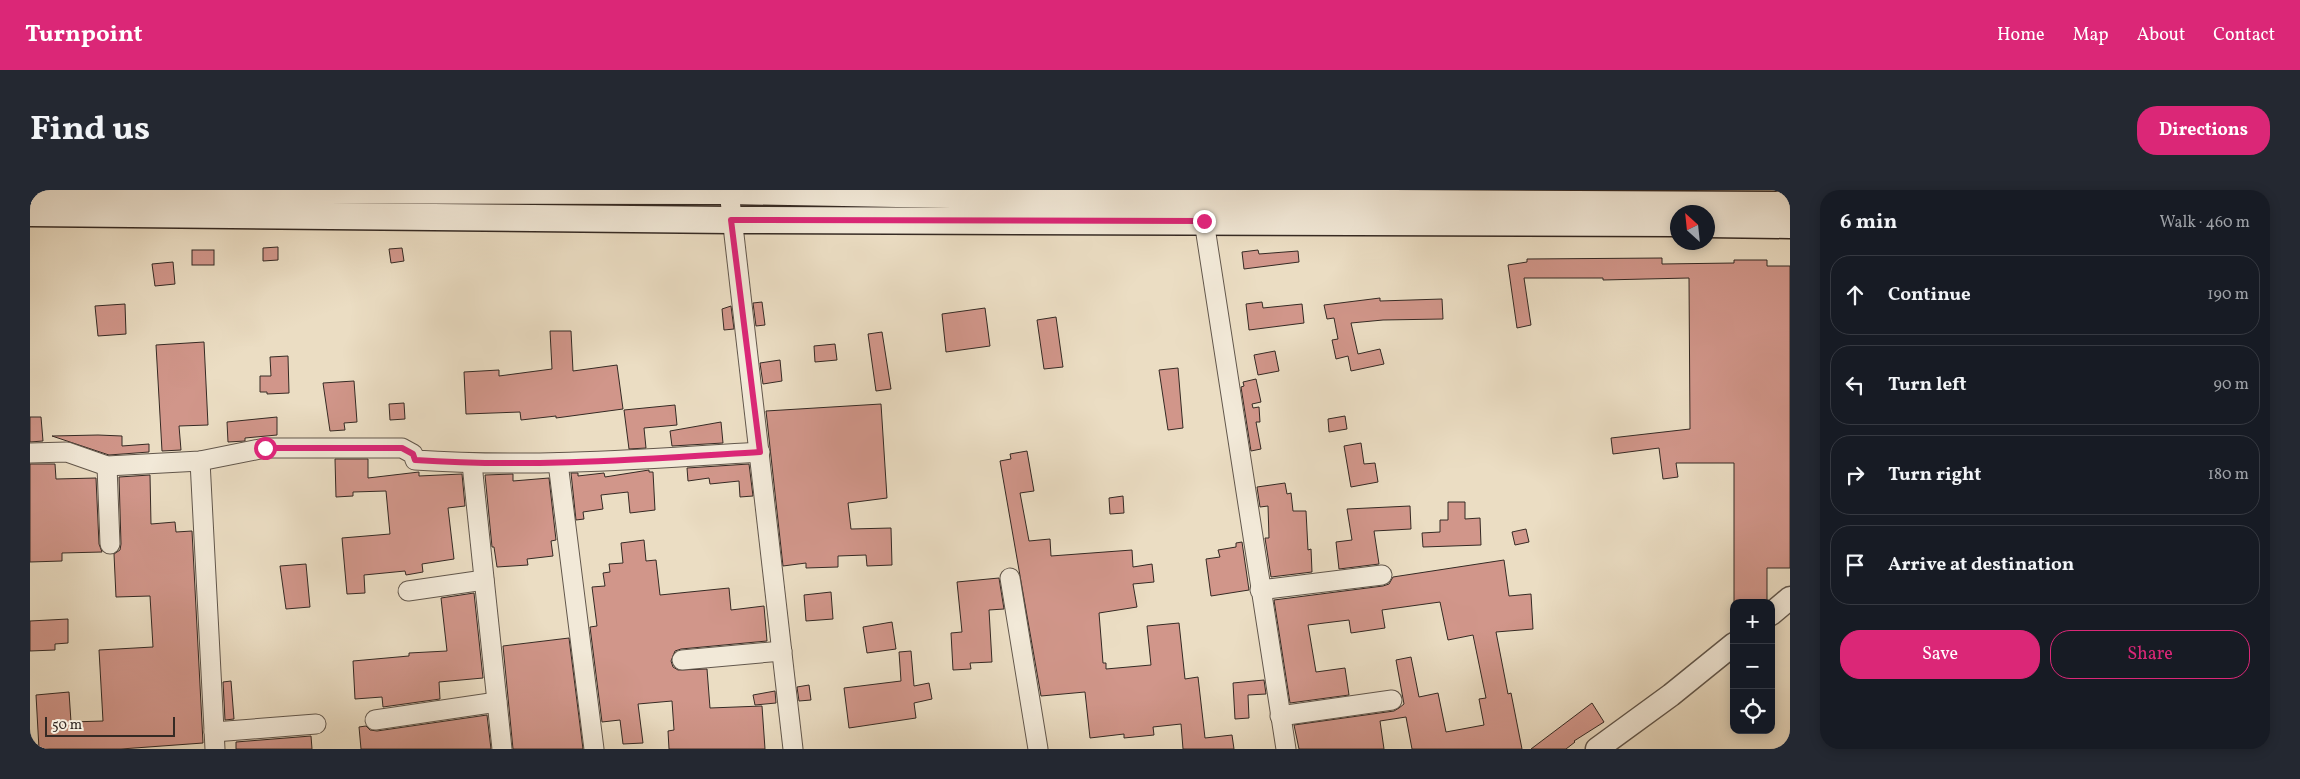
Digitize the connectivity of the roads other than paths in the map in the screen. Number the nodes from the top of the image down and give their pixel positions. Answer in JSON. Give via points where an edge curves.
{"nodes":[{"id":1,"x":30,"y":190,"type":"edge"},
{"id":2,"x":714,"y":191,"type":"edge"},
{"id":3,"x":1391,"y":196,"type":"edge"},
{"id":4,"x":214,"y":197,"type":"edge"},
{"id":5,"x":1561,"y":197,"type":"edge"},
{"id":6,"x":1670,"y":205,"type":"edge"},
{"id":7,"x":1790,"y":205,"type":"edge"},
{"id":8,"x":1670,"y":206,"type":"edge"},
{"id":9,"x":1715,"y":206,"type":"edge"},
{"id":10,"x":30,"y":213,"type":"edge"},
{"id":11,"x":731,"y":220,"type":"junction"},
{"id":12,"x":1204,"y":221,"type":"junction"},
{"id":13,"x":1715,"y":224,"type":"edge"},
{"id":14,"x":1790,"y":225,"type":"edge"},
{"id":15,"x":760,"y":452,"type":"junction"},
{"id":16,"x":30,"y":453,"type":"edge"},
{"id":17,"x":200,"y":461,"type":"junction"},
{"id":18,"x":558,"y":463,"type":"junction"},
{"id":19,"x":472,"y":464,"type":"junction"},
{"id":20,"x":107,"y":466,"type":"junction"},
{"id":21,"x":110,"y":544,"type":"dead end"},
{"id":22,"x":1382,"y":575,"type":"dead end"},
{"id":23,"x":1010,"y":578,"type":"dead end"},
{"id":24,"x":484,"y":580,"type":"junction"},
{"id":25,"x":1260,"y":590,"type":"junction"},
{"id":26,"x":408,"y":591,"type":"dead end"},
{"id":27,"x":1790,"y":598,"type":"edge"},
{"id":28,"x":1775,"y":611,"type":"edge"},
{"id":29,"x":1730,"y":647,"type":"edge"},
{"id":30,"x":782,"y":651,"type":"junction"},
{"id":31,"x":682,"y":660,"type":"dead end"},
{"id":32,"x":1392,"y":700,"type":"dead end"},
{"id":33,"x":497,"y":702,"type":"junction"},
{"id":34,"x":1280,"y":716,"type":"junction"},
{"id":35,"x":375,"y":720,"type":"dead end"},
{"id":36,"x":316,"y":724,"type":"dead end"},
{"id":37,"x":214,"y":741,"type":"edge"},
{"id":38,"x":502,"y":749,"type":"edge"},
{"id":39,"x":594,"y":749,"type":"edge"},
{"id":40,"x":793,"y":749,"type":"edge"},
{"id":41,"x":1038,"y":749,"type":"edge"},
{"id":42,"x":1286,"y":749,"type":"edge"},
{"id":43,"x":1597,"y":749,"type":"edge"}],
"edges":[{"from":1,"to":4,"type":"main road"},
{"from":2,"to":3,"type":"main road"},
{"from":2,"to":4,"type":"main road"},
{"from":2,"to":11,"type":"street"},
{"from":3,"to":5,"type":"main road"},
{"from":4,"to":10,"type":"main road"},
{"from":4,"to":11,"type":"main road"},
{"from":5,"to":6,"type":"main road"},
{"from":7,"to":9,"type":"main road"},
{"from":8,"to":12,"type":"main road"},
{"from":11,"to":12,"type":"main road"},
{"from":11,"to":15,"type":"street"},
{"from":12,"to":25,"type":"street"},
{"from":13,"to":14,"type":"main road"},
{"from":15,"to":18,"type":"street"},
{"from":15,"to":30,"type":"street"},
{"from":16,"to":20,"type":"street","via":[[68,452]]},
{"from":17,"to":19,"type":"street","via":[[265,448],[402,448],[413,454],[415,460]]},
{"from":17,"to":20,"type":"street"},
{"from":17,"to":37,"type":"street"},
{"from":18,"to":19,"type":"street"},
{"from":18,"to":39,"type":"street"},
{"from":19,"to":24,"type":"street"},
{"from":20,"to":21,"type":"street"},
{"from":22,"to":25,"type":"street"},
{"from":23,"to":41,"type":"street"},
{"from":24,"to":26,"type":"street"},
{"from":24,"to":33,"type":"street"},
{"from":25,"to":34,"type":"street"},
{"from":27,"to":28,"type":"street"},
{"from":29,"to":43,"type":"street"},
{"from":30,"to":31,"type":"street"},
{"from":30,"to":40,"type":"street"},
{"from":32,"to":34,"type":"street"},
{"from":33,"to":35,"type":"street"},
{"from":33,"to":38,"type":"street"},
{"from":34,"to":42,"type":"street"},
{"from":36,"to":37,"type":"street"}]}
